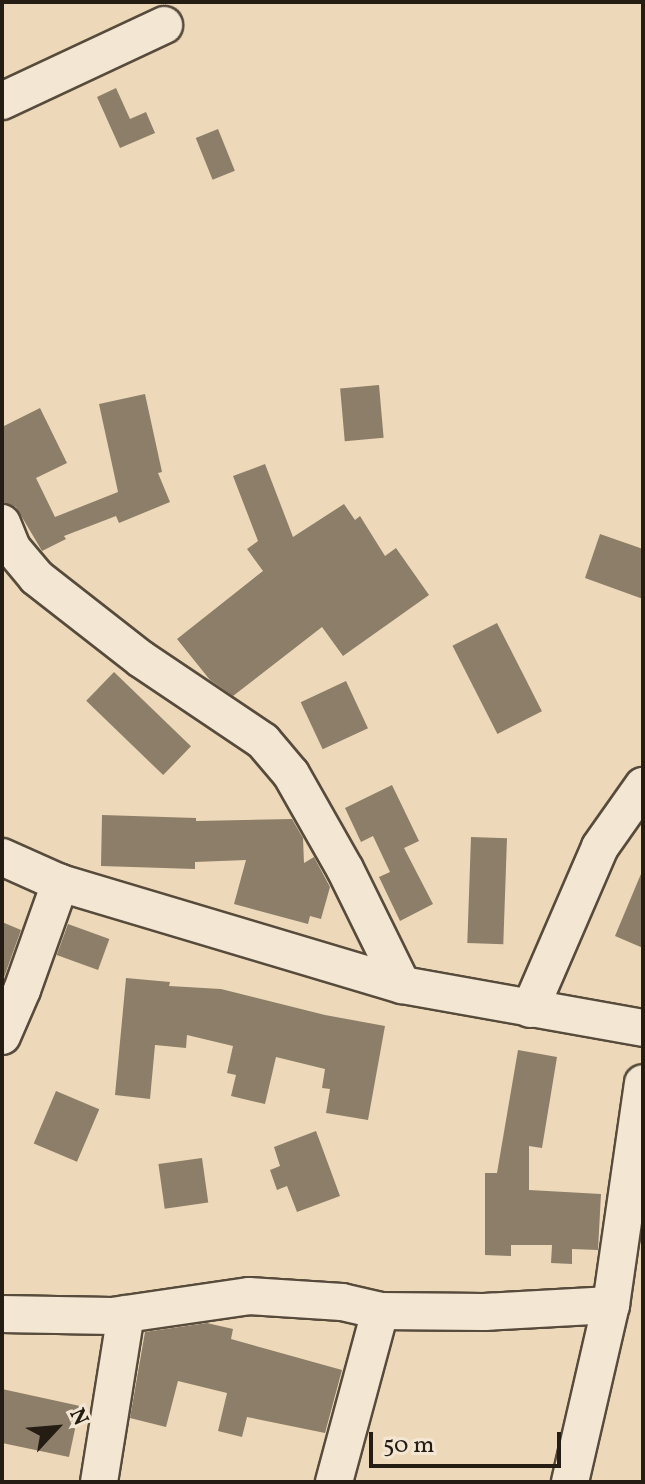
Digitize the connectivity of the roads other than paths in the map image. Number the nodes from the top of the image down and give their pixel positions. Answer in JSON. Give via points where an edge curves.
{"nodes":[{"id":1,"x":164,"y":25,"type":"dead end"},
{"id":2,"x":2,"y":101,"type":"edge"},
{"id":3,"x":2,"y":523,"type":"edge"},
{"id":4,"x":643,"y":786,"type":"edge"},
{"id":5,"x":2,"y":857,"type":"edge"},
{"id":6,"x":60,"y":883,"type":"junction"},
{"id":7,"x":402,"y":985,"type":"junction"},
{"id":8,"x":530,"y":1009,"type":"junction"},
{"id":9,"x":643,"y":1028,"type":"edge"},
{"id":10,"x":2,"y":1036,"type":"edge"},
{"id":11,"x":643,"y":1083,"type":"edge"},
{"id":12,"x":611,"y":1305,"type":"junction"},
{"id":13,"x":380,"y":1311,"type":"junction"},
{"id":14,"x":2,"y":1314,"type":"edge"},
{"id":15,"x":126,"y":1314,"type":"junction"},
{"id":16,"x":99,"y":1482,"type":"edge"},
{"id":17,"x":334,"y":1482,"type":"edge"},
{"id":18,"x":570,"y":1482,"type":"edge"}],
"edges":[{"from":1,"to":2,"type":"street"},
{"from":3,"to":7,"type":"street","via":[[12,548],[36,577],[141,659],[263,741],[291,774]]},
{"from":4,"to":8,"type":"street","via":[[600,847]]},
{"from":5,"to":6,"type":"street"},
{"from":6,"to":7,"type":"street"},
{"from":6,"to":10,"type":"street"},
{"from":7,"to":8,"type":"street"},
{"from":8,"to":9,"type":"street"},
{"from":11,"to":12,"type":"street"},
{"from":12,"to":13,"type":"street"},
{"from":12,"to":18,"type":"street"},
{"from":13,"to":15,"type":"street","via":[[342,1302],[249,1296]]},
{"from":13,"to":17,"type":"street"},
{"from":14,"to":15,"type":"street"},
{"from":15,"to":16,"type":"street"}]}
